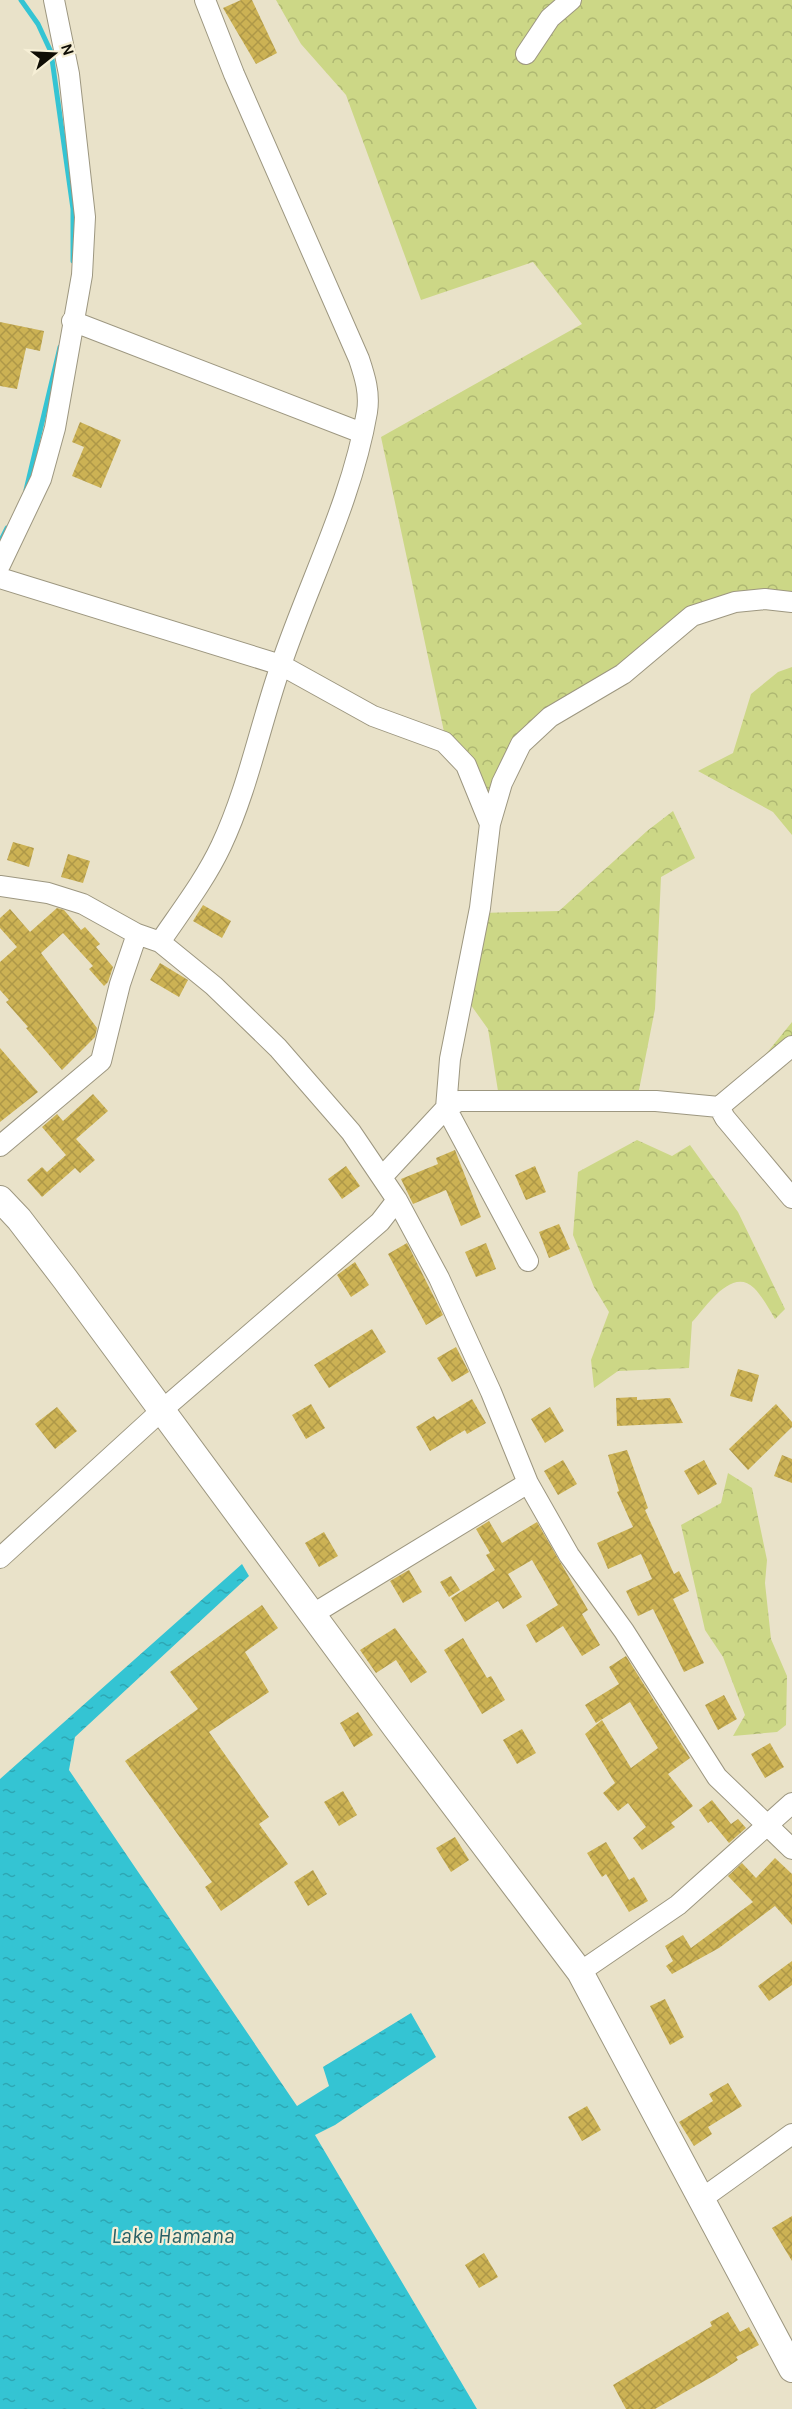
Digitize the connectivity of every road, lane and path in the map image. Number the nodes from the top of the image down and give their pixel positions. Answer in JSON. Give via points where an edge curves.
{"nodes":[{"id":1,"x":54,"y":0,"type":"edge"},
{"id":2,"x":205,"y":0,"type":"edge"},
{"id":3,"x":572,"y":0,"type":"edge"},
{"id":4,"x":526,"y":54,"type":"dead end"},
{"id":5,"x":72,"y":321,"type":"junction"},
{"id":6,"x":362,"y":433,"type":"junction"},
{"id":7,"x":0,"y":565,"type":"edge"},
{"id":8,"x":0,"y":578,"type":"edge"},
{"id":9,"x":792,"y":602,"type":"edge"},
{"id":10,"x":281,"y":665,"type":"junction"},
{"id":11,"x":490,"y":824,"type":"junction"},
{"id":12,"x":0,"y":886,"type":"edge"},
{"id":13,"x":137,"y":934,"type":"junction"},
{"id":14,"x":160,"y":942,"type":"junction"},
{"id":15,"x":792,"y":1046,"type":"edge"},
{"id":16,"x":719,"y":1107,"type":"junction"},
{"id":17,"x":446,"y":1108,"type":"junction"},
{"id":18,"x":0,"y":1146,"type":"edge"},
{"id":19,"x":382,"y":1177,"type":"junction"},
{"id":20,"x":0,"y":1198,"type":"edge"},
{"id":21,"x":792,"y":1198,"type":"edge"},
{"id":22,"x":397,"y":1200,"type":"junction"},
{"id":23,"x":528,"y":1262,"type":"dead end"},
{"id":24,"x":161,"y":1411,"type":"junction"},
{"id":25,"x":528,"y":1483,"type":"junction"},
{"id":26,"x":0,"y":1558,"type":"edge"},
{"id":27,"x":313,"y":1614,"type":"junction"},
{"id":28,"x":792,"y":1803,"type":"edge"},
{"id":29,"x":766,"y":1825,"type":"junction"},
{"id":30,"x":792,"y":1849,"type":"edge"},
{"id":31,"x":580,"y":1972,"type":"junction"},
{"id":32,"x":792,"y":2134,"type":"edge"},
{"id":33,"x":700,"y":2200,"type":"junction"},
{"id":34,"x":792,"y":2369,"type":"edge"}],
"edges":[{"from":1,"to":5,"type":"street","via":[[69,74],[85,217],[82,275]]},
{"from":2,"to":6,"type":"street","via":[[359,359],[369,390]]},
{"from":3,"to":4,"type":"street","via":[[550,18]]},
{"from":5,"to":6,"type":"street"},
{"from":5,"to":7,"type":"street","via":[[65,377],[41,479]]},
{"from":6,"to":10,"type":"street","via":[[335,521]]},
{"from":8,"to":10,"type":"street"},
{"from":9,"to":11,"type":"street","via":[[735,602],[692,616],[623,674],[550,717],[521,744],[502,783]]},
{"from":10,"to":11,"type":"street","via":[[373,716],[444,742],[466,765]]},
{"from":10,"to":14,"type":"street","via":[[234,818],[200,883]]},
{"from":11,"to":17,"type":"street","via":[[480,908],[450,1059]]},
{"from":12,"to":13,"type":"street","via":[[48,893],[83,904]]},
{"from":13,"to":14,"type":"street"},
{"from":13,"to":18,"type":"street","via":[[100,1061]]},
{"from":14,"to":19,"type":"street","via":[[214,986],[278,1048],[351,1132]]},
{"from":15,"to":16,"type":"street"},
{"from":16,"to":17,"type":"street","via":[[656,1101],[459,1101]]},
{"from":16,"to":21,"type":"street"},
{"from":17,"to":19,"type":"street"},
{"from":17,"to":23,"type":"street"},
{"from":19,"to":22,"type":"street"},
{"from":20,"to":24,"type":"street","via":[[65,1279]]},
{"from":22,"to":24,"type":"street","via":[[380,1222]]},
{"from":22,"to":25,"type":"street","via":[[440,1278]]},
{"from":24,"to":26,"type":"street"},
{"from":24,"to":27,"type":"street"},
{"from":25,"to":27,"type":"street"},
{"from":25,"to":29,"type":"street","via":[[569,1555],[624,1631],[717,1777]]},
{"from":27,"to":31,"type":"street"},
{"from":28,"to":29,"type":"street"},
{"from":29,"to":30,"type":"street"},
{"from":29,"to":31,"type":"street","via":[[678,1905]]},
{"from":31,"to":33,"type":"street"},
{"from":32,"to":33,"type":"street"},
{"from":33,"to":34,"type":"street"}]}
